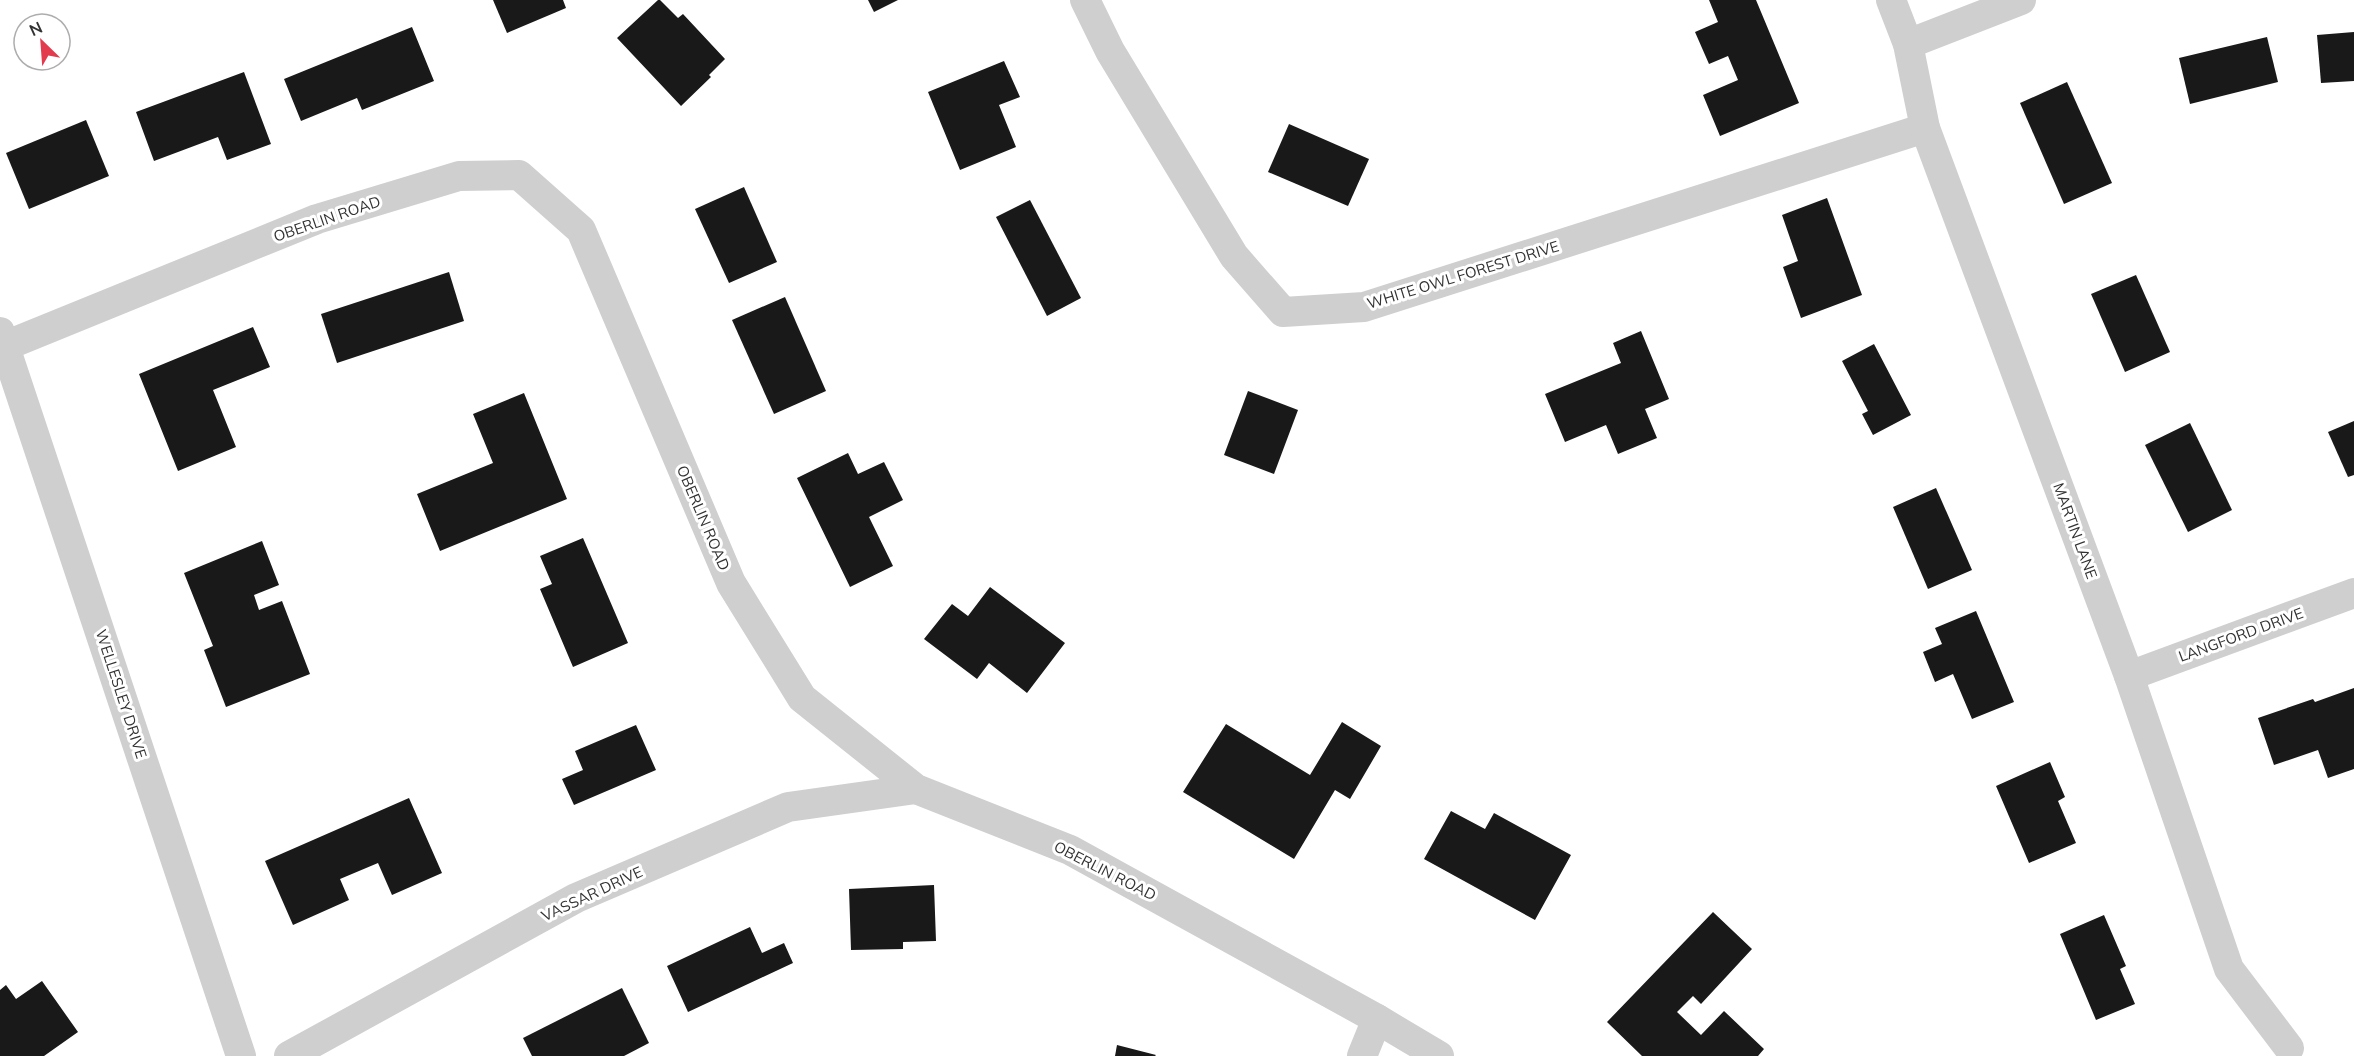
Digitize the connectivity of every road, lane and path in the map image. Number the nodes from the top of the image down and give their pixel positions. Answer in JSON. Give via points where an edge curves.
{"nodes":[{"id":1,"x":1085,"y":0,"type":"edge"},
{"id":2,"x":1891,"y":0,"type":"edge"},
{"id":3,"x":2021,"y":0,"type":"edge"},
{"id":4,"x":1908,"y":44,"type":"junction"},
{"id":5,"x":1925,"y":128,"type":"junction"},
{"id":6,"x":3,"y":339,"type":"edge"},
{"id":7,"x":2354,"y":593,"type":"edge"},
{"id":8,"x":2129,"y":676,"type":"junction"},
{"id":9,"x":916,"y":789,"type":"junction"},
{"id":10,"x":1377,"y":1019,"type":"junction"},
{"id":11,"x":2289,"y":1048,"type":"dead end"},
{"id":12,"x":240,"y":1056,"type":"edge"},
{"id":13,"x":289,"y":1056,"type":"edge"},
{"id":14,"x":1362,"y":1056,"type":"edge"},
{"id":15,"x":1439,"y":1056,"type":"edge"}],
"edges":[{"from":1,"to":5,"type":"street","name":"WHITE OWL FOREST DRIVE","via":[[1110,51],[1234,256],[1283,312],[1364,307]]},
{"from":2,"to":4,"type":"street","name":"MARTIN LANE"},
{"from":3,"to":4,"type":"street"},
{"from":4,"to":5,"type":"street","name":"MARTIN LANE"},
{"from":5,"to":8,"type":"street","name":"MARTIN LANE"},
{"from":6,"to":9,"type":"street","name":"OBERLIN ROAD","via":[[317,219],[459,176],[519,176],[581,230],[731,583],[802,698]]},
{"from":6,"to":12,"type":"street","name":"WELLESLEY DRIVE"},
{"from":7,"to":8,"type":"street","name":"LANGFORD DRIVE"},
{"from":8,"to":11,"type":"street","name":"MARTIN LANE","via":[[2229,969]]},
{"from":9,"to":10,"type":"street","name":"OBERLIN ROAD","via":[[1070,850]]},
{"from":9,"to":13,"type":"street","name":"VASSAR DRIVE","via":[[788,807],[576,898]]},
{"from":10,"to":14,"type":"street"},
{"from":10,"to":15,"type":"street","name":"OBERLIN ROAD"}]}
